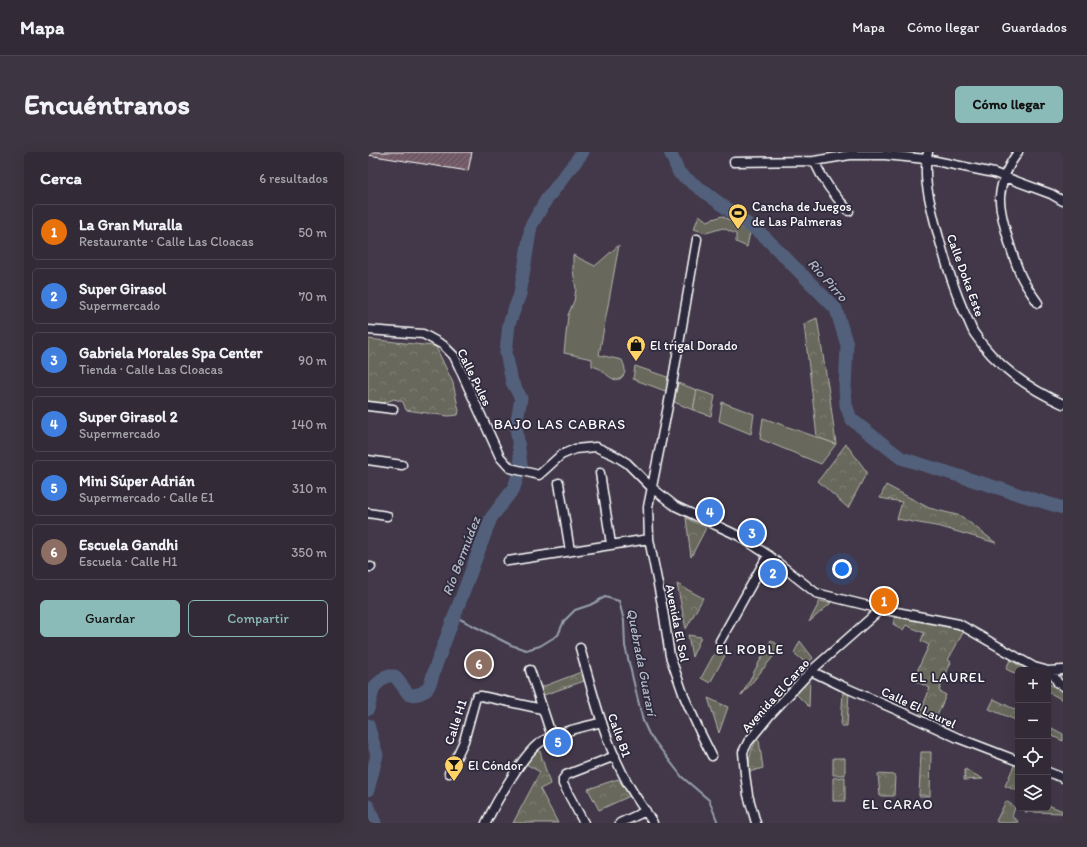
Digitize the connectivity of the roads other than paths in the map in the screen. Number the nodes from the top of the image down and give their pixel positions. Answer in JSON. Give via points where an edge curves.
{"nodes":[{"id":1,"x":1018,"y":152,"type":"edge"},
{"id":2,"x":927,"y":156,"type":"edge"},
{"id":3,"x":814,"y":161,"type":"junction"},
{"id":4,"x":734,"y":162,"type":"dead end"},
{"id":5,"x":1003,"y":177,"type":"junction"},
{"id":6,"x":1063,"y":201,"type":"edge"},
{"id":7,"x":849,"y":211,"type":"dead end"},
{"id":8,"x":697,"y":240,"type":"dead end"},
{"id":9,"x":1038,"y":303,"type":"dead end"},
{"id":10,"x":368,"y":330,"type":"edge"},
{"id":11,"x":1063,"y":404,"type":"edge"},
{"id":12,"x":368,"y":406,"type":"edge"},
{"id":13,"x":393,"y":409,"type":"dead end"},
{"id":14,"x":368,"y":460,"type":"edge"},
{"id":15,"x":402,"y":464,"type":"dead end"},
{"id":16,"x":600,"y":473,"type":"dead end"},
{"id":17,"x":559,"y":483,"type":"dead end"},
{"id":18,"x":651,"y":487,"type":"junction"},
{"id":19,"x":368,"y":513,"type":"edge"},
{"id":20,"x":387,"y":516,"type":"dead end"},
{"id":21,"x":648,"y":539,"type":"junction"},
{"id":22,"x":611,"y":544,"type":"junction"},
{"id":23,"x":570,"y":551,"type":"junction"},
{"id":24,"x":768,"y":555,"type":"junction"},
{"id":25,"x":508,"y":561,"type":"dead end"},
{"id":26,"x":881,"y":609,"type":"junction"},
{"id":27,"x":720,"y":641,"type":"dead end"},
{"id":28,"x":580,"y":648,"type":"dead end"},
{"id":29,"x":1034,"y":667,"type":"edge"},
{"id":30,"x":530,"y":670,"type":"dead end"},
{"id":31,"x":1063,"y":670,"type":"edge"},
{"id":32,"x":812,"y":671,"type":"junction"},
{"id":33,"x":1051,"y":671,"type":"edge"},
{"id":34,"x":1051,"y":675,"type":"edge"},
{"id":35,"x":1063,"y":686,"type":"edge"},
{"id":36,"x":542,"y":709,"type":"junction"},
{"id":37,"x":602,"y":722,"type":"junction"},
{"id":38,"x":552,"y":737,"type":"junction"},
{"id":39,"x":615,"y":756,"type":"junction"},
{"id":40,"x":712,"y":756,"type":"dead end"},
{"id":41,"x":1015,"y":760,"type":"edge"},
{"id":42,"x":449,"y":773,"type":"dead end"},
{"id":43,"x":1051,"y":773,"type":"edge"},
{"id":44,"x":1063,"y":778,"type":"edge"},
{"id":45,"x":646,"y":811,"type":"junction"},
{"id":46,"x":486,"y":823,"type":"edge"},
{"id":47,"x":584,"y":823,"type":"edge"},
{"id":48,"x":620,"y":823,"type":"edge"},
{"id":49,"x":653,"y":823,"type":"edge"},
{"id":50,"x":756,"y":823,"type":"edge"}],
"edges":[{"from":1,"to":5,"type":"street"},
{"from":2,"to":3,"type":"street","via":[[850,155]]},
{"from":2,"to":5,"type":"street"},
{"from":2,"to":11,"type":"street","name":"Calle Doka Este","via":[[926,188],[944,256],[974,332],[995,358],[1022,381]]},
{"from":3,"to":4,"type":"street"},
{"from":3,"to":7,"type":"street","via":[[820,176]]},
{"from":5,"to":6,"type":"street","via":[[1051,194]]},
{"from":5,"to":9,"type":"street","via":[[1000,198],[1002,214],[1021,276]]},
{"from":8,"to":18,"type":"street","name":"Avenida El Sol","via":[[670,396]]},
{"from":10,"to":18,"type":"street","name":"Calle Pules","via":[[423,334],[443,344],[454,356],[500,457],[510,468],[539,475],[561,455],[575,449],[596,447],[627,463]]},
{"from":12,"to":13,"type":"street"},
{"from":14,"to":15,"type":"street"},
{"from":16,"to":22,"type":"street"},
{"from":17,"to":23,"type":"street"},
{"from":18,"to":21,"type":"street","name":"Avenida El Sol"},
{"from":18,"to":24,"type":"street","via":[[675,506],[739,536]]},
{"from":19,"to":20,"type":"street"},
{"from":21,"to":22,"type":"street"},
{"from":21,"to":40,"type":"street","name":"Avenida El Sol","via":[[670,656],[684,696]]},
{"from":22,"to":23,"type":"street"},
{"from":23,"to":25,"type":"street"},
{"from":24,"to":26,"type":"street","via":[[816,593]]},
{"from":24,"to":27,"type":"street"},
{"from":26,"to":29,"type":"street","via":[[959,624]]},
{"from":26,"to":32,"type":"street","name":"Avenida El Carao"},
{"from":28,"to":37,"type":"street","name":"Calle B1"},
{"from":30,"to":36,"type":"street"},
{"from":31,"to":33,"type":"street"},
{"from":32,"to":41,"type":"street","name":"Calle El Laurel","via":[[958,738]]},
{"from":32,"to":50,"type":"street","name":"Avenida El Carao","via":[[770,715],[743,752],[748,795]]},
{"from":34,"to":35,"type":"street"},
{"from":36,"to":38,"type":"street"},
{"from":36,"to":42,"type":"street","name":"Calle H1","via":[[476,697],[464,740]]},
{"from":37,"to":38,"type":"street"},
{"from":37,"to":39,"type":"street","name":"Calle B1"},
{"from":38,"to":46,"type":"street","via":[[540,742],[526,755]]},
{"from":39,"to":45,"type":"street","name":"Calle B1","via":[[627,782]]},
{"from":39,"to":47,"type":"street","via":[[566,775],[563,780]]},
{"from":43,"to":44,"type":"street"},
{"from":45,"to":48,"type":"street"},
{"from":45,"to":49,"type":"street","name":"Calle B1"}]}
